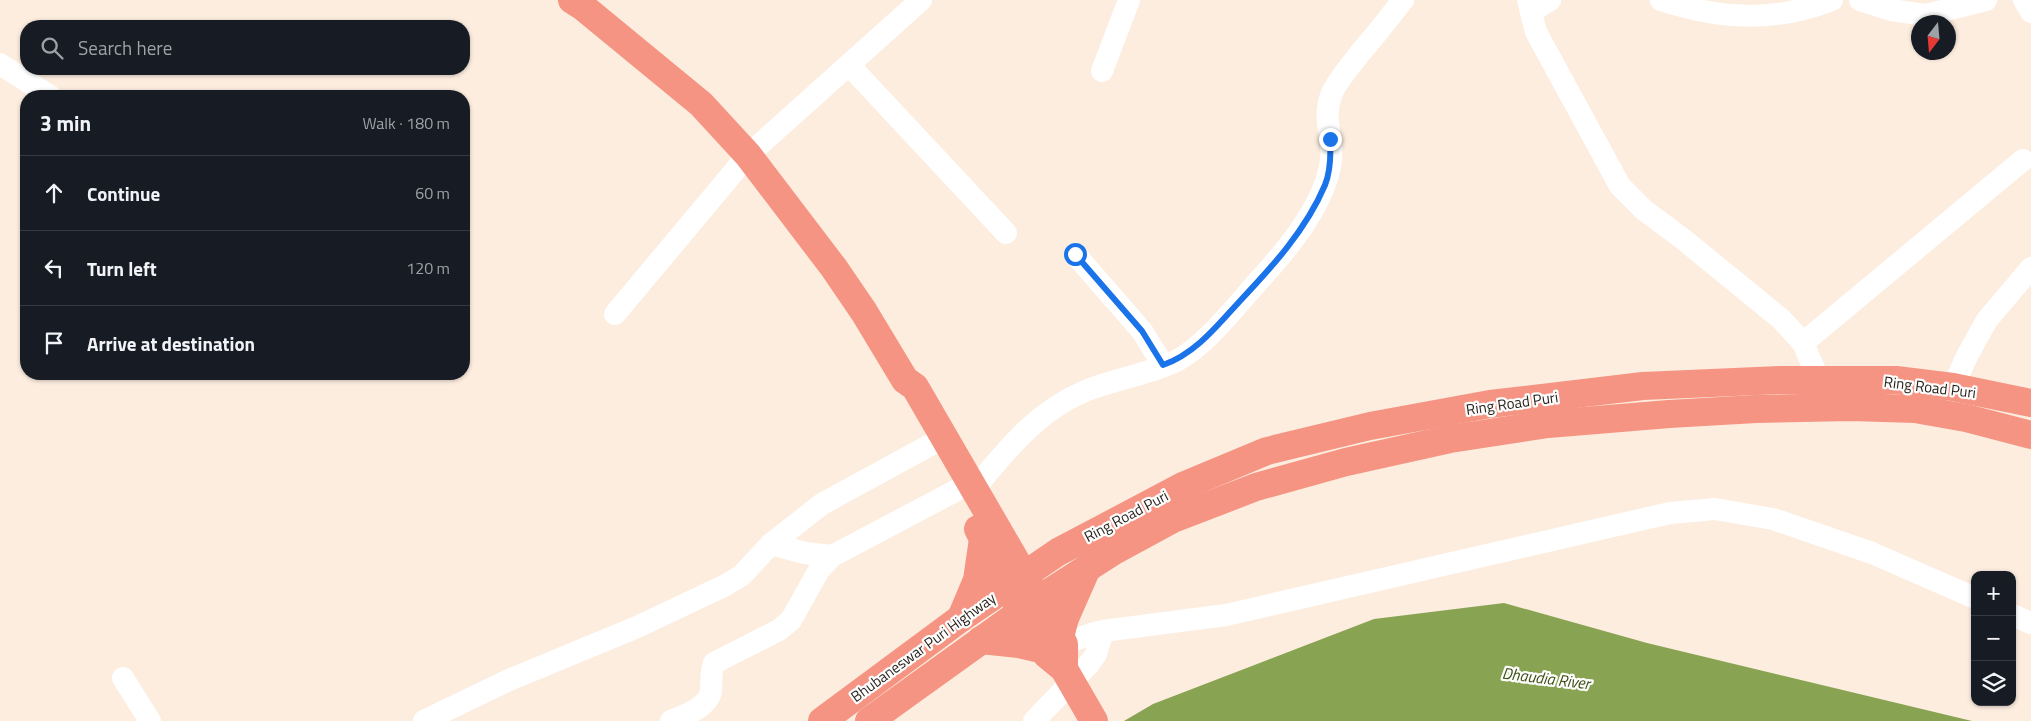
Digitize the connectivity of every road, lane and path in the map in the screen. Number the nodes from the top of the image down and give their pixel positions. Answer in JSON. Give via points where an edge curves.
{"nodes":[{"id":1,"x":921,"y":0,"type":"edge"},
{"id":2,"x":1129,"y":0,"type":"edge"},
{"id":3,"x":1403,"y":0,"type":"edge"},
{"id":4,"x":1550,"y":0,"type":"edge"},
{"id":5,"x":1661,"y":0,"type":"edge"},
{"id":6,"x":1832,"y":0,"type":"edge"},
{"id":7,"x":1860,"y":0,"type":"edge"},
{"id":8,"x":1986,"y":0,"type":"edge"},
{"id":9,"x":2024,"y":0,"type":"edge"},
{"id":10,"x":581,"y":2,"type":"edge"},
{"id":11,"x":1530,"y":6,"type":"edge"},
{"id":12,"x":2031,"y":12,"type":"edge"},
{"id":13,"x":0,"y":64,"type":"edge"},
{"id":14,"x":849,"y":65,"type":"junction"},
{"id":15,"x":1102,"y":71,"type":"dead end"},
{"id":16,"x":41,"y":90,"type":"edge"},
{"id":17,"x":748,"y":155,"type":"junction"},
{"id":18,"x":2023,"y":160,"type":"dead end"},
{"id":19,"x":1006,"y":233,"type":"dead end"},
{"id":20,"x":1075,"y":254,"type":"dead end"},
{"id":21,"x":2031,"y":268,"type":"edge"},
{"id":22,"x":615,"y":314,"type":"dead end"},
{"id":23,"x":1803,"y":343,"type":"junction"},
{"id":24,"x":1163,"y":365,"type":"junction"},
{"id":25,"x":906,"y":380,"type":"junction"},
{"id":26,"x":1819,"y":380,"type":"junction"},
{"id":27,"x":1953,"y":387,"type":"junction"},
{"id":28,"x":2031,"y":403,"type":"edge"},
{"id":29,"x":2031,"y":435,"type":"edge"},
{"id":30,"x":932,"y":444,"type":"junction"},
{"id":31,"x":966,"y":490,"type":"junction"},
{"id":32,"x":991,"y":536,"type":"junction"},
{"id":33,"x":771,"y":544,"type":"junction"},
{"id":34,"x":1058,"y":552,"type":"junction"},
{"id":35,"x":832,"y":556,"type":"junction"},
{"id":36,"x":1086,"y":568,"type":"junction"},
{"id":37,"x":1016,"y":580,"type":"junction"},
{"id":38,"x":1971,"y":596,"type":"edge"},
{"id":39,"x":1031,"y":605,"type":"junction"},
{"id":40,"x":2014,"y":616,"type":"edge"},
{"id":41,"x":961,"y":618,"type":"junction"},
{"id":42,"x":2031,"y":624,"type":"edge"},
{"id":43,"x":1102,"y":631,"type":"junction"},
{"id":44,"x":981,"y":640,"type":"junction"},
{"id":45,"x":1060,"y":654,"type":"junction"},
{"id":46,"x":123,"y":678,"type":"dead end"},
{"id":47,"x":150,"y":721,"type":"edge"},
{"id":48,"x":424,"y":721,"type":"edge"},
{"id":49,"x":671,"y":721,"type":"edge"},
{"id":50,"x":822,"y":721,"type":"edge"},
{"id":51,"x":869,"y":721,"type":"edge"},
{"id":52,"x":1034,"y":721,"type":"edge"},
{"id":53,"x":1094,"y":721,"type":"edge"}],
"edges":[{"from":1,"to":14,"type":"street"},
{"from":2,"to":15,"type":"street"},
{"from":3,"to":24,"type":"street","via":[[1333,92],[1326,121],[1331,160],[1325,184],[1308,216],[1290,243],[1210,333],[1176,361]]},
{"from":4,"to":11,"type":"street"},
{"from":5,"to":6,"type":"street","via":[[1708,13],[1741,17],[1786,12]]},
{"from":7,"to":8,"type":"street","via":[[1926,16]]},
{"from":9,"to":12,"type":"street"},
{"from":10,"to":17,"type":"highway","via":[[701,104]]},
{"from":11,"to":23,"type":"street","via":[[1536,32],[1620,186],[1644,210],[1781,319]]},
{"from":13,"to":16,"type":"street"},
{"from":14,"to":17,"type":"street"},
{"from":14,"to":19,"type":"street"},
{"from":17,"to":22,"type":"street"},
{"from":17,"to":25,"type":"highway","via":[[834,268]]},
{"from":18,"to":23,"type":"street"},
{"from":20,"to":24,"type":"street","via":[[1142,331]]},
{"from":21,"to":27,"type":"street","via":[[1988,320]]},
{"from":23,"to":26,"type":"street"},
{"from":24,"to":31,"type":"street","via":[[1083,392],[1050,411],[1029,427]]},
{"from":25,"to":30,"type":"highway","via":[[904,393]]},
{"from":25,"to":31,"type":"highway","via":[[915,387]]},
{"from":26,"to":27,"type":"highway","name":"Ring Road Puri","via":[[1896,380]]},
{"from":26,"to":34,"type":"highway","name":"Ring Road Puri","via":[[1643,386],[1490,404],[1370,426],[1267,451],[1183,486]]},
{"from":27,"to":28,"type":"highway","name":"Ring Road Puri"},
{"from":29,"to":36,"type":"highway","name":"Ring Road Puri","via":[[1915,409],[1851,407],[1689,412],[1548,424],[1450,439],[1355,460],[1256,488],[1172,519]]},
{"from":30,"to":31,"type":"highway"},
{"from":30,"to":33,"type":"street","via":[[822,504]]},
{"from":31,"to":32,"type":"highway"},
{"from":31,"to":35,"type":"street"},
{"from":32,"to":34,"type":"highway"},
{"from":32,"to":37,"type":"highway"},
{"from":32,"to":41,"type":"highway"},
{"from":33,"to":35,"type":"street"},
{"from":33,"to":48,"type":"street","via":[[742,575],[726,585]]},
{"from":34,"to":37,"type":"highway","name":"Ring Road Puri"},
{"from":35,"to":49,"type":"street","via":[[819,570],[791,620],[779,630],[714,663],[710,673],[709,698]]},
{"from":36,"to":39,"type":"highway","name":"Ring Road Puri"},
{"from":36,"to":45,"type":"highway","via":[[1066,618]]},
{"from":37,"to":39,"type":"highway"},
{"from":37,"to":41,"type":"highway","name":"Bhubaneswar Puri Highway"},
{"from":38,"to":43,"type":"street","via":[[1872,553],[1774,519],[1715,509],[1670,513],[1226,615]]},
{"from":39,"to":44,"type":"highway","name":"Bhubaneswar Puri Highway"},
{"from":39,"to":45,"type":"highway"},
{"from":40,"to":42,"type":"street"},
{"from":41,"to":50,"type":"highway","name":"Bhubaneswar Puri Highway"},
{"from":43,"to":45,"type":"street","via":[[1091,634]]},
{"from":43,"to":52,"type":"street","via":[[1096,654],[1089,664]]},
{"from":44,"to":45,"type":"highway","via":[[1019,644]]},
{"from":44,"to":51,"type":"highway","name":"Bhubaneswar Puri Highway"},
{"from":45,"to":53,"type":"highway"},
{"from":46,"to":47,"type":"street"}]}
